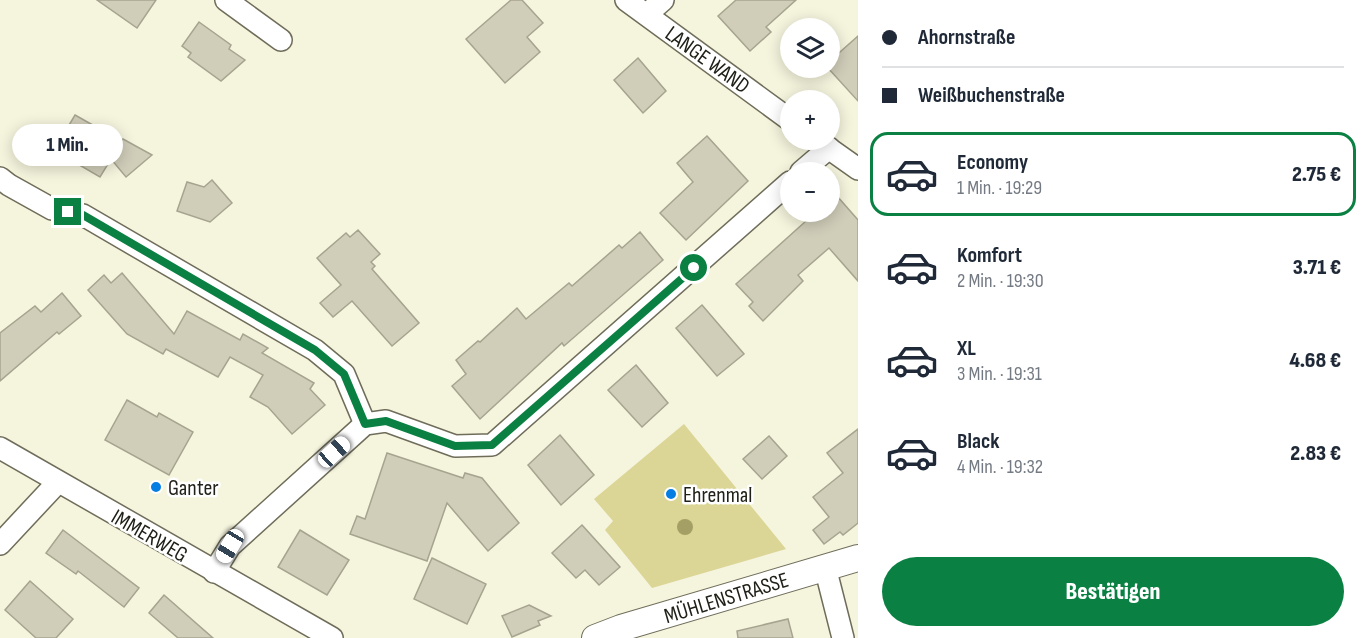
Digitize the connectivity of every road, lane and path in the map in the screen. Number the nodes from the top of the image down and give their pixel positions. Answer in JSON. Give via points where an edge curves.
{"nodes":[{"id":1,"x":226,"y":0,"type":"edge"},
{"id":2,"x":626,"y":0,"type":"edge"},
{"id":3,"x":663,"y":0,"type":"edge"},
{"id":4,"x":647,"y":14,"type":"junction"},
{"id":5,"x":281,"y":40,"type":"dead end"},
{"id":6,"x":780,"y":113,"type":"edge"},
{"id":7,"x":818,"y":150,"type":"edge"},
{"id":8,"x":831,"y":150,"type":"edge"},
{"id":9,"x":809,"y":162,"type":"edge"},
{"id":10,"x":858,"y":169,"type":"edge"},
{"id":11,"x":0,"y":178,"type":"edge"},
{"id":12,"x":780,"y":191,"type":"edge"},
{"id":13,"x":365,"y":424,"type":"junction"},
{"id":14,"x":0,"y":448,"type":"edge"},
{"id":15,"x":58,"y":482,"type":"junction"},
{"id":16,"x":0,"y":544,"type":"edge"},
{"id":17,"x":858,"y":558,"type":"edge"},
{"id":18,"x":825,"y":567,"type":"junction"},
{"id":19,"x":214,"y":572,"type":"junction"},
{"id":20,"x":332,"y":638,"type":"edge"},
{"id":21,"x":595,"y":638,"type":"edge"},
{"id":22,"x":843,"y":638,"type":"edge"}],
"edges":[{"from":1,"to":5,"type":"street"},
{"from":2,"to":4,"type":"street","name":"LANGE WAND"},
{"from":3,"to":4,"type":"street"},
{"from":4,"to":6,"type":"street","name":"LANGE WAND"},
{"from":7,"to":9,"type":"street"},
{"from":8,"to":10,"type":"street"},
{"from":11,"to":13,"type":"street","via":[[52,209],[83,215],[315,350],[344,374]]},
{"from":12,"to":13,"type":"street","via":[[492,445],[455,446],[386,421]]},
{"from":13,"to":19,"type":"street","via":[[230,546]]},
{"from":14,"to":15,"type":"street","name":"IMMERWEG"},
{"from":15,"to":16,"type":"street"},
{"from":15,"to":19,"type":"street","name":"IMMERWEG"},
{"from":17,"to":18,"type":"street","name":"MÜHLENSTRASSE"},
{"from":18,"to":21,"type":"street","name":"MÜHLENSTRASSE"},
{"from":18,"to":22,"type":"street"},
{"from":19,"to":20,"type":"street","name":"IMMERWEG"}]}
